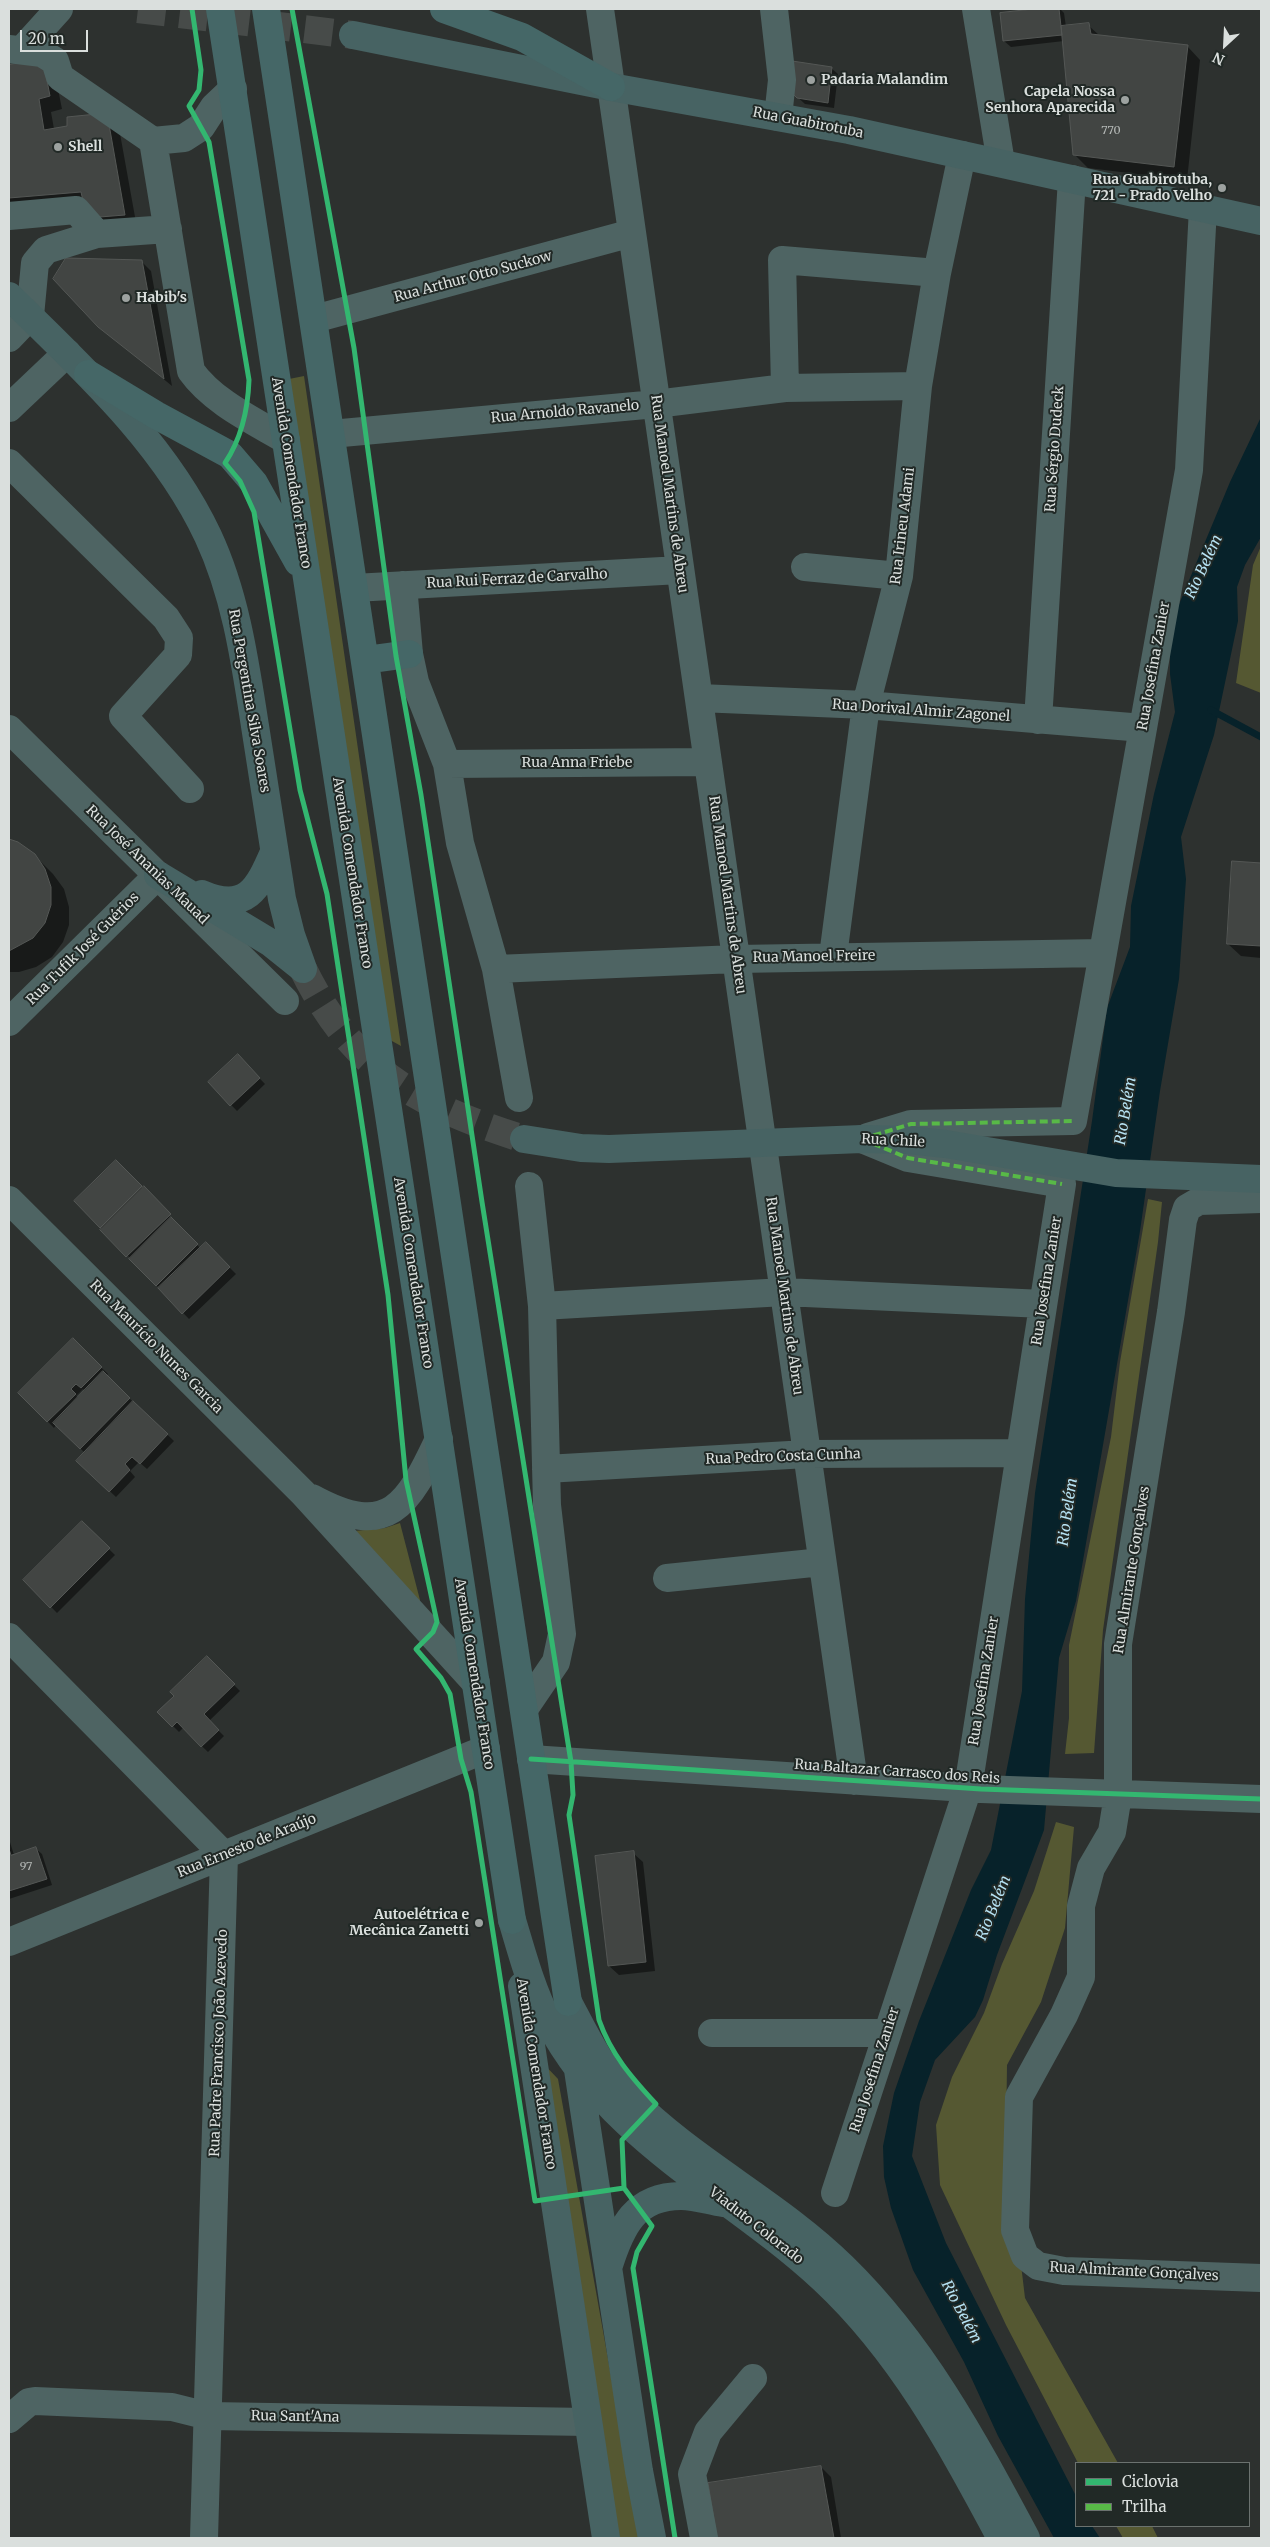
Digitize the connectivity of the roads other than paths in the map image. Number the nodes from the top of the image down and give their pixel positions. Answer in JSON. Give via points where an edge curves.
{"nodes":[{"id":1,"x":59,"y":9,"type":"edge"},
{"id":2,"x":220,"y":9,"type":"edge"},
{"id":3,"x":266,"y":9,"type":"edge"},
{"id":4,"x":444,"y":9,"type":"edge"},
{"id":5,"x":600,"y":9,"type":"edge"},
{"id":6,"x":774,"y":9,"type":"edge"},
{"id":7,"x":976,"y":9,"type":"edge"},
{"id":8,"x":353,"y":35,"type":"tunnel mouth"},
{"id":9,"x":15,"y":49,"type":"edge"},
{"id":10,"x":611,"y":87,"type":"junction"},
{"id":11,"x":233,"y":89,"type":"junction"},
{"id":12,"x":778,"y":117,"type":"junction"},
{"id":13,"x":153,"y":141,"type":"junction"},
{"id":14,"x":962,"y":155,"type":"junction"},
{"id":15,"x":1001,"y":163,"type":"junction"},
{"id":16,"x":1072,"y":179,"type":"junction"},
{"id":17,"x":1203,"y":208,"type":"junction"},
{"id":18,"x":9,"y":216,"type":"edge"},
{"id":19,"x":1261,"y":221,"type":"edge"},
{"id":20,"x":168,"y":229,"type":"junction"},
{"id":21,"x":632,"y":233,"type":"junction"},
{"id":22,"x":97,"y":234,"type":"junction"},
{"id":23,"x":937,"y":272,"type":"junction"},
{"id":24,"x":9,"y":296,"type":"edge"},
{"id":25,"x":30,"y":316,"type":"junction"},
{"id":26,"x":314,"y":319,"type":"junction"},
{"id":27,"x":9,"y":338,"type":"edge"},
{"id":28,"x":68,"y":354,"type":"junction"},
{"id":29,"x":88,"y":374,"type":"junction"},
{"id":30,"x":918,"y":386,"type":"junction"},
{"id":31,"x":785,"y":388,"type":"junction"},
{"id":32,"x":656,"y":404,"type":"junction"},
{"id":33,"x":9,"y":408,"type":"edge"},
{"id":34,"x":331,"y":434,"type":"junction"},
{"id":35,"x":286,"y":440,"type":"junction"},
{"id":36,"x":9,"y":463,"type":"edge"},
{"id":37,"x":805,"y":566,"type":"dead end"},
{"id":38,"x":680,"y":570,"type":"junction"},
{"id":39,"x":899,"y":576,"type":"junction"},
{"id":40,"x":307,"y":577,"type":"junction"},
{"id":41,"x":404,"y":585,"type":"junction"},
{"id":42,"x":354,"y":588,"type":"junction"},
{"id":43,"x":409,"y":654,"type":"junction"},
{"id":44,"x":365,"y":660,"type":"junction"},
{"id":45,"x":699,"y":698,"type":"junction"},
{"id":46,"x":866,"y":705,"type":"junction"},
{"id":47,"x":1038,"y":720,"type":"junction"},
{"id":48,"x":1143,"y":728,"type":"junction"},
{"id":49,"x":9,"y":729,"type":"edge"},
{"id":50,"x":708,"y":762,"type":"junction"},
{"id":51,"x":447,"y":764,"type":"junction"},
{"id":52,"x":190,"y":789,"type":"dead end"},
{"id":53,"x":274,"y":852,"type":"junction"},
{"id":54,"x":158,"y":875,"type":"junction"},
{"id":55,"x":1103,"y":953,"type":"junction"},
{"id":56,"x":833,"y":956,"type":"junction"},
{"id":57,"x":736,"y":959,"type":"junction"},
{"id":58,"x":496,"y":969,"type":"junction"},
{"id":59,"x":285,"y":1001,"type":"dead end"},
{"id":60,"x":9,"y":1022,"type":"edge"},
{"id":61,"x":519,"y":1098,"type":"dead end"},
{"id":62,"x":524,"y":1139,"type":"tunnel mouth"},
{"id":63,"x":862,"y":1139,"type":"junction"},
{"id":64,"x":762,"y":1143,"type":"junction"},
{"id":65,"x":529,"y":1186,"type":"dead end"},
{"id":66,"x":1257,"y":1186,"type":"edge"},
{"id":67,"x":9,"y":1200,"type":"edge"},
{"id":68,"x":784,"y":1292,"type":"junction"},
{"id":69,"x":1043,"y":1304,"type":"junction"},
{"id":70,"x":542,"y":1306,"type":"junction"},
{"id":71,"x":438,"y":1439,"type":"junction"},
{"id":72,"x":1020,"y":1453,"type":"junction"},
{"id":73,"x":807,"y":1454,"type":"junction"},
{"id":74,"x":546,"y":1469,"type":"junction"},
{"id":75,"x":302,"y":1493,"type":"junction"},
{"id":76,"x":822,"y":1562,"type":"junction"},
{"id":77,"x":668,"y":1578,"type":"dead end"},
{"id":78,"x":9,"y":1637,"type":"edge"},
{"id":79,"x":476,"y":1683,"type":"junction"},
{"id":80,"x":524,"y":1709,"type":"junction"},
{"id":81,"x":486,"y":1750,"type":"junction"},
{"id":82,"x":531,"y":1759,"type":"junction"},
{"id":83,"x":854,"y":1781,"type":"junction"},
{"id":84,"x":975,"y":1789,"type":"junction"},
{"id":85,"x":1118,"y":1795,"type":"junction"},
{"id":86,"x":1261,"y":1799,"type":"edge"},
{"id":87,"x":224,"y":1855,"type":"junction"},
{"id":88,"x":512,"y":1920,"type":"junction"},
{"id":89,"x":9,"y":1942,"type":"edge"},
{"id":90,"x":568,"y":2002,"type":"junction"},
{"id":91,"x":712,"y":2033,"type":"dead end"},
{"id":92,"x":887,"y":2033,"type":"junction"},
{"id":93,"x":578,"y":2070,"type":"junction"},
{"id":94,"x":835,"y":2193,"type":"dead end"},
{"id":95,"x":728,"y":2204,"type":"junction"},
{"id":96,"x":608,"y":2268,"type":"junction"},
{"id":97,"x":1261,"y":2278,"type":"edge"},
{"id":98,"x":752,"y":2378,"type":"dead end"},
{"id":99,"x":208,"y":2416,"type":"junction"},
{"id":100,"x":9,"y":2420,"type":"edge"},
{"id":101,"x":588,"y":2422,"type":"junction"},
{"id":102,"x":204,"y":2538,"type":"edge"},
{"id":103,"x":606,"y":2538,"type":"edge"},
{"id":104,"x":652,"y":2538,"type":"edge"},
{"id":105,"x":704,"y":2538,"type":"edge"},
{"id":106,"x":1001,"y":2538,"type":"edge"},
{"id":107,"x":1026,"y":2538,"type":"edge"}],
"edges":[{"from":1,"to":9,"type":"street"},
{"from":2,"to":11,"type":"highway","name":"Avenida Comendador Franco"},
{"from":3,"to":26,"type":"highway"},
{"from":4,"to":10,"type":"highway","via":[[522,36]]},
{"from":5,"to":10,"type":"street","name":"Rua Manoel Martins de Abreu"},
{"from":6,"to":12,"type":"street","via":[[782,80]]},
{"from":7,"to":15,"type":"street"},
{"from":8,"to":10,"type":"main road","name":"Rua Guabirotuba"},
{"from":9,"to":13,"type":"street","via":[[42,53],[55,61],[60,77]]},
{"from":10,"to":12,"type":"main road","name":"Rua Guabirotuba"},
{"from":10,"to":21,"type":"street","name":"Rua Manoel Martins de Abreu"},
{"from":11,"to":13,"type":"street","via":[[214,107],[201,127],[184,138]]},
{"from":11,"to":35,"type":"highway","name":"Avenida Comendador Franco"},
{"from":12,"to":14,"type":"main road","name":"Rua Guabirotuba"},
{"from":13,"to":20,"type":"street"},
{"from":14,"to":15,"type":"main road","name":"Rua Guabirotuba"},
{"from":14,"to":23,"type":"street","name":"Rua Irineu Adami"},
{"from":15,"to":16,"type":"main road","name":"Rua Guabirotuba"},
{"from":16,"to":17,"type":"main road","name":"Rua Guabirotuba"},
{"from":16,"to":47,"type":"street","name":"Rua Sérgio Dudeck"},
{"from":17,"to":19,"type":"main road","name":"Rua Guabirotuba"},
{"from":17,"to":48,"type":"street","name":"Rua Josefina Zanier","via":[[1189,470]]},
{"from":18,"to":22,"type":"street","via":[[76,210]]},
{"from":20,"to":22,"type":"street"},
{"from":20,"to":35,"type":"street","via":[[191,371],[200,383],[244,415]]},
{"from":21,"to":26,"type":"street","name":"Rua Arthur Otto Suckow"},
{"from":21,"to":32,"type":"street","name":"Rua Manoel Martins de Abreu"},
{"from":22,"to":25,"type":"street","via":[[46,250],[34,263]]},
{"from":23,"to":30,"type":"street","name":"Rua Irineu Adami"},
{"from":23,"to":31,"type":"street","via":[[782,260]]},
{"from":24,"to":25,"type":"main road","name":"Rua Pergentina Silva Soares"},
{"from":25,"to":27,"type":"street"},
{"from":25,"to":28,"type":"main road","name":"Rua Pergentina Silva Soares"},
{"from":26,"to":34,"type":"highway"},
{"from":28,"to":29,"type":"main road","name":"Rua Pergentina Silva Soares"},
{"from":28,"to":33,"type":"street"},
{"from":29,"to":40,"type":"highway","via":[[230,455],[254,483]]},
{"from":29,"to":53,"type":"main road","name":"Rua Pergentina Silva Soares","via":[[168,470],[194,509],[221,566],[241,641]]},
{"from":30,"to":31,"type":"street","name":"Rua Arnoldo Ravanelo"},
{"from":30,"to":39,"type":"street","name":"Rua Irineu Adami"},
{"from":31,"to":32,"type":"street","name":"Rua Arnoldo Ravanelo"},
{"from":32,"to":34,"type":"street","name":"Rua Arnoldo Ravanelo"},
{"from":32,"to":38,"type":"street","name":"Rua Manoel Martins de Abreu"},
{"from":34,"to":42,"type":"highway"},
{"from":35,"to":40,"type":"highway","name":"Avenida Comendador Franco"},
{"from":36,"to":52,"type":"street","via":[[166,618],[179,638],[178,655],[123,716]]},
{"from":37,"to":39,"type":"street"},
{"from":38,"to":41,"type":"street","name":"Rua Rui Ferraz de Carvalho"},
{"from":38,"to":45,"type":"street","name":"Rua Manoel Martins de Abreu"},
{"from":39,"to":46,"type":"street","name":"Rua Irineu Adami"},
{"from":40,"to":71,"type":"highway","name":"Avenida Comendador Franco"},
{"from":41,"to":42,"type":"street","name":"Rua Rui Ferraz de Carvalho"},
{"from":41,"to":43,"type":"street"},
{"from":42,"to":44,"type":"highway"},
{"from":43,"to":44,"type":"highway"},
{"from":43,"to":51,"type":"street","via":[[415,682]]},
{"from":44,"to":80,"type":"highway"},
{"from":45,"to":46,"type":"street","name":"Rua Dorival Almir Zagonel"},
{"from":45,"to":50,"type":"street","name":"Rua Manoel Martins de Abreu"},
{"from":46,"to":47,"type":"street","name":"Rua Dorival Almir Zagonel"},
{"from":46,"to":56,"type":"street","name":"Rua Irineu Adami"},
{"from":47,"to":48,"type":"street","name":"Rua Dorival Almir Zagonel"},
{"from":48,"to":55,"type":"street","name":"Rua Josefina Zanier"},
{"from":49,"to":54,"type":"street","name":"Rua José Ananias Mauad"},
{"from":50,"to":51,"type":"street","name":"Rua Anna Friebe"},
{"from":50,"to":57,"type":"street","name":"Rua Manoel Martins de Abreu"},
{"from":51,"to":58,"type":"street","via":[[460,843]]},
{"from":53,"to":54,"type":"main road","via":[[255,889],[241,900],[212,899]]},
{"from":53,"to":54,"type":"main road","name":"Rua Pergentina Silva Soares","via":[[290,935],[303,969],[271,942]]},
{"from":54,"to":59,"type":"street","name":"Rua José Ananias Mauad"},
{"from":54,"to":60,"type":"street","name":"Rua Tufik José Guérios"},
{"from":55,"to":56,"type":"street","name":"Rua Manoel Freire"},
{"from":55,"to":63,"type":"street","name":"Rua Josefina Zanier","via":[[1073,1121],[911,1124]]},
{"from":56,"to":57,"type":"street","name":"Rua Manoel Freire"},
{"from":57,"to":58,"type":"street","name":"Rua Manoel Freire"},
{"from":57,"to":64,"type":"street","name":"Rua Manoel Martins de Abreu"},
{"from":58,"to":61,"type":"street"},
{"from":62,"to":64,"type":"main road","name":"Rua Chile","via":[[609,1149]]},
{"from":63,"to":64,"type":"main road","name":"Rua Chile"},
{"from":63,"to":66,"type":"main road","name":"Rua Chile","via":[[946,1144],[1116,1173]]},
{"from":63,"to":69,"type":"street","name":"Rua Josefina Zanier","via":[[908,1158],[1062,1184]]},
{"from":64,"to":68,"type":"street","name":"Rua Manoel Martins de Abreu"},
{"from":65,"to":70,"type":"street"},
{"from":66,"to":85,"type":"street","name":"Rua Almirante Gonçalves","via":[[1199,1201],[1187,1208],[1183,1220],[1118,1644]]},
{"from":67,"to":75,"type":"street","name":"Rua Maurício Nunes Garcia"},
{"from":68,"to":69,"type":"street"},
{"from":68,"to":70,"type":"street"},
{"from":68,"to":73,"type":"street","name":"Rua Manoel Martins de Abreu"},
{"from":69,"to":72,"type":"street","name":"Rua Josefina Zanier"},
{"from":70,"to":74,"type":"street"},
{"from":71,"to":75,"type":"street","name":"Rua Maurício Nunes Garcia","via":[[409,1496],[389,1511],[376,1515],[352,1514]]},
{"from":71,"to":79,"type":"highway","name":"Avenida Comendador Franco"},
{"from":72,"to":73,"type":"street","name":"Rua Pedro Costa Cunha"},
{"from":72,"to":84,"type":"street","name":"Rua Josefina Zanier"},
{"from":73,"to":74,"type":"street","name":"Rua Pedro Costa Cunha"},
{"from":73,"to":76,"type":"street","name":"Rua Manoel Martins de Abreu"},
{"from":74,"to":80,"type":"street","via":[[548,1526],[562,1634],[556,1662]]},
{"from":75,"to":79,"type":"street","name":"Rua Maurício Nunes Garcia"},
{"from":76,"to":77,"type":"street"},
{"from":76,"to":83,"type":"street","name":"Rua Manoel Martins de Abreu"},
{"from":78,"to":87,"type":"street"},
{"from":79,"to":81,"type":"highway","name":"Avenida Comendador Franco"},
{"from":80,"to":82,"type":"highway"},
{"from":81,"to":87,"type":"street","name":"Rua Ernesto de Araújo"},
{"from":81,"to":88,"type":"highway","name":"Avenida Comendador Franco"},
{"from":82,"to":83,"type":"street","name":"Rua Baltazar Carrasco dos Reis"},
{"from":82,"to":90,"type":"highway"},
{"from":83,"to":84,"type":"street","name":"Rua Baltazar Carrasco dos Reis"},
{"from":84,"to":85,"type":"street","name":"Rua Baltazar Carrasco dos Reis"},
{"from":84,"to":92,"type":"street","name":"Rua Josefina Zanier"},
{"from":85,"to":86,"type":"street","name":"Rua Baltazar Carrasco dos Reis"},
{"from":85,"to":97,"type":"street","name":"Rua Almirante Gonçalves","via":[[1112,1832],[1091,1868],[1081,1906],[1081,1977],[1019,2097],[1015,2230],[1025,2256],[1038,2266],[1064,2271]]},
{"from":87,"to":89,"type":"street","name":"Rua Ernesto de Araújo"},
{"from":87,"to":99,"type":"street","name":"Rua Padre Francisco João Azevedo"},
{"from":88,"to":93,"type":"main road","name":"Viaduto Colorado","via":[[533,1988]]},
{"from":88,"to":101,"type":"main road","name":"Avenida Comendador Franco"},
{"from":90,"to":93,"type":"main road"},
{"from":90,"to":107,"type":"main road","name":"Viaduto Colorado","via":[[592,2048],[629,2097],[683,2144],[841,2265],[875,2301],[931,2371],[960,2416]]},
{"from":91,"to":92,"type":"street"},
{"from":92,"to":94,"type":"street","name":"Rua Josefina Zanier"},
{"from":93,"to":95,"type":"main road","name":"Viaduto Colorado","via":[[632,2129]]},
{"from":93,"to":96,"type":"main road"},
{"from":95,"to":96,"type":"main road","via":[[681,2196],[639,2208],[628,2219]]},
{"from":95,"to":106,"type":"main road","name":"Viaduto Colorado","via":[[823,2280],[883,2344],[938,2422]]},
{"from":96,"to":104,"type":"main road"},
{"from":98,"to":105,"type":"street","via":[[708,2432],[692,2474]]},
{"from":99,"to":100,"type":"street","name":"Rua Sant'Ana","via":[[172,2407],[35,2401],[29,2402]]},
{"from":99,"to":101,"type":"street","name":"Rua Sant'Ana"},
{"from":99,"to":102,"type":"street","name":"Rua Padre Francisco João Azevedo"},
{"from":101,"to":103,"type":"main road","name":"Avenida Comendador Franco"}]}
